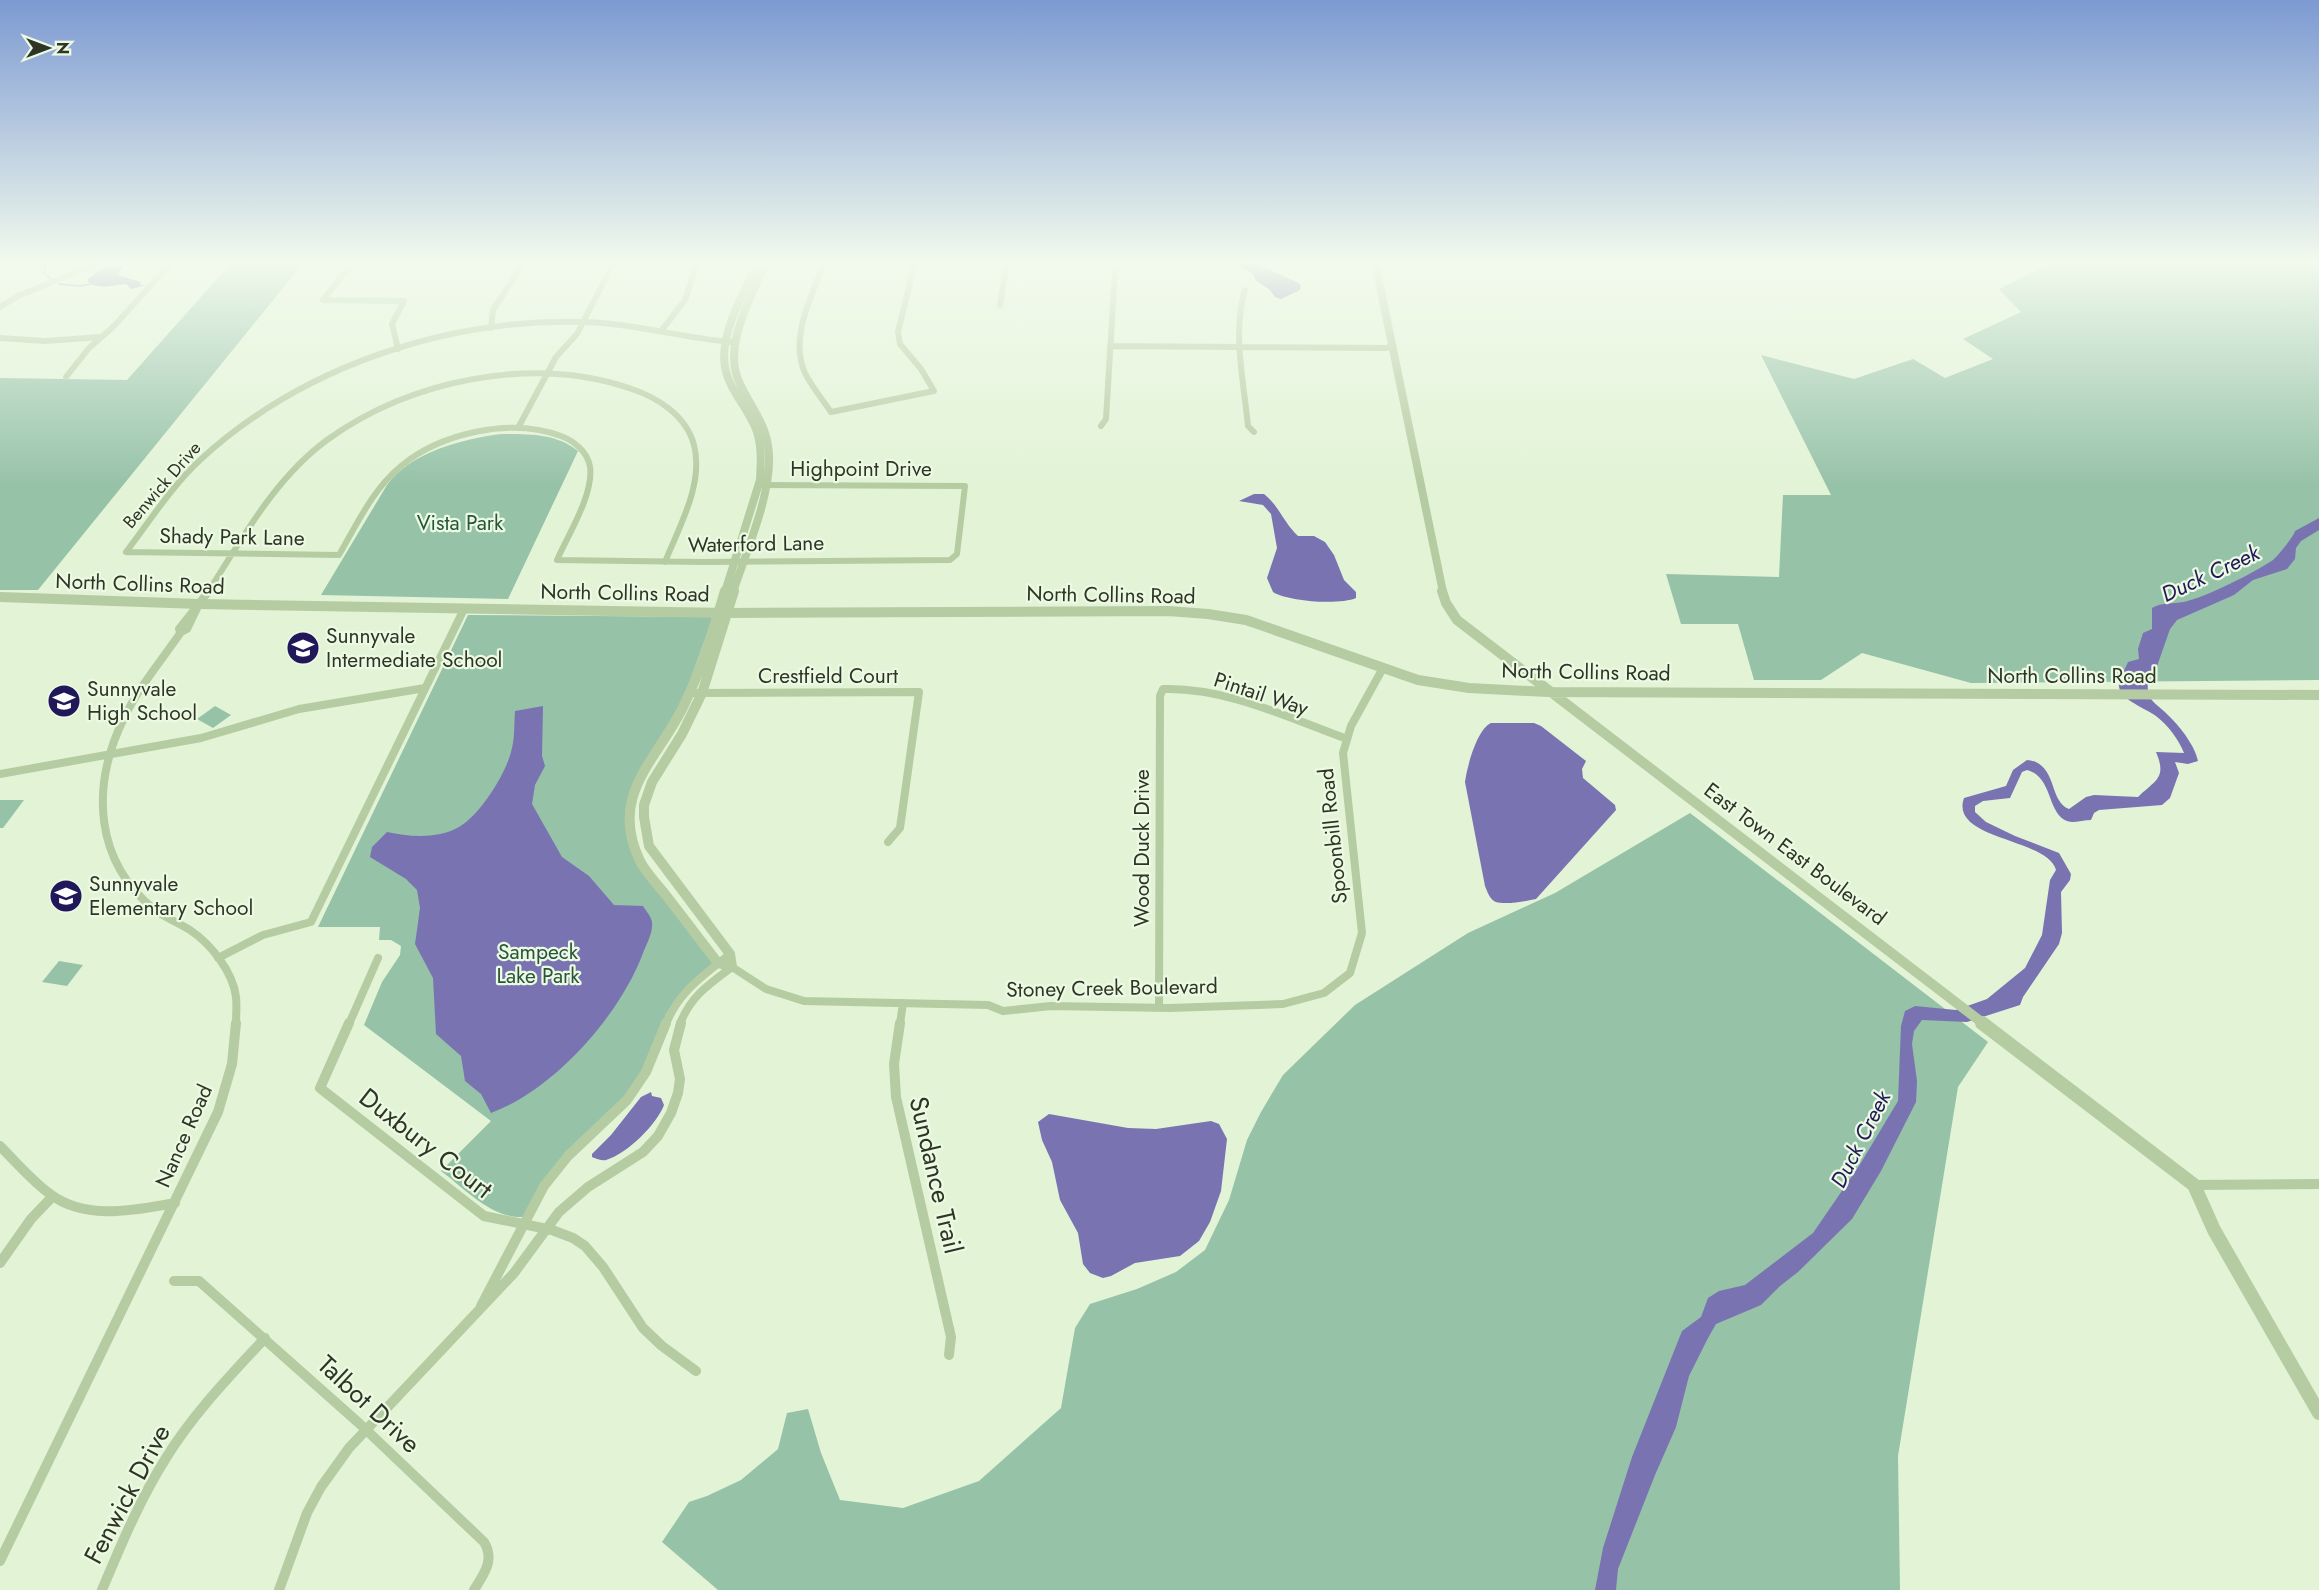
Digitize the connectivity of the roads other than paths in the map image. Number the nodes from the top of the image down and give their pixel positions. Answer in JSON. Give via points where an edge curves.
{"nodes":[{"id":1,"x":393,"y":336,"type":"edge"},
{"id":2,"x":455,"y":336,"type":"edge"},
{"id":3,"x":575,"y":336,"type":"edge"},
{"id":4,"x":683,"y":336,"type":"edge"},
{"id":5,"x":733,"y":336,"type":"edge"},
{"id":6,"x":734,"y":336,"type":"edge"},
{"id":7,"x":800,"y":336,"type":"edge"},
{"id":8,"x":899,"y":336,"type":"edge"},
{"id":9,"x":1111,"y":336,"type":"edge"},
{"id":10,"x":1243,"y":336,"type":"edge"},
{"id":11,"x":1390,"y":336,"type":"edge"},
{"id":12,"x":101,"y":337,"type":"joint"},
{"id":13,"x":0,"y":338,"type":"edge"},
{"id":14,"x":731,"y":342,"type":"junction"},
{"id":15,"x":1110,"y":345,"type":"junction"},
{"id":16,"x":1243,"y":345,"type":"junction"},
{"id":17,"x":1392,"y":346,"type":"junction"},
{"id":18,"x":398,"y":349,"type":"junction"},
{"id":19,"x":548,"y":372,"type":"junction"},
{"id":20,"x":66,"y":377,"type":"dead end"},
{"id":21,"x":1101,"y":426,"type":"dead end"},
{"id":22,"x":518,"y":428,"type":"junction"},
{"id":23,"x":1254,"y":432,"type":"dead end"},
{"id":24,"x":762,"y":485,"type":"junction"},
{"id":25,"x":126,"y":552,"type":"joint"},
{"id":26,"x":233,"y":553,"type":"junction"},
{"id":27,"x":954,"y":557,"type":"joint"},
{"id":28,"x":734,"y":560,"type":"junction"},
{"id":29,"x":744,"y":560,"type":"junction"},
{"id":30,"x":665,"y":562,"type":"junction"},
{"id":31,"x":0,"y":597,"type":"edge"},
{"id":32,"x":199,"y":604,"type":"junction"},
{"id":33,"x":464,"y":609,"type":"junction"},
{"id":34,"x":722,"y":613,"type":"junction"},
{"id":35,"x":1383,"y":668,"type":"junction"},
{"id":36,"x":1517,"y":668,"type":"junction"},
{"id":37,"x":425,"y":688,"type":"junction"},
{"id":38,"x":1163,"y":689,"type":"joint"},
{"id":39,"x":1515,"y":690,"type":"junction"},
{"id":40,"x":1548,"y":692,"type":"junction"},
{"id":41,"x":697,"y":693,"type":"junction"},
{"id":42,"x":2319,"y":695,"type":"edge"},
{"id":43,"x":1347,"y":739,"type":"junction"},
{"id":44,"x":108,"y":756,"type":"junction"},
{"id":45,"x":0,"y":774,"type":"edge"},
{"id":46,"x":888,"y":842,"type":"dead end"},
{"id":47,"x":730,"y":954,"type":"junction"},
{"id":48,"x":218,"y":958,"type":"junction"},
{"id":49,"x":378,"y":958,"type":"dead end"},
{"id":50,"x":718,"y":963,"type":"junction"},
{"id":51,"x":732,"y":967,"type":"junction"},
{"id":52,"x":1350,"y":973,"type":"joint"},
{"id":53,"x":903,"y":1003,"type":"junction"},
{"id":54,"x":1159,"y":1008,"type":"junction"},
{"id":55,"x":0,"y":1146,"type":"edge"},
{"id":56,"x":2319,"y":1184,"type":"edge"},
{"id":57,"x":2194,"y":1185,"type":"junction"},
{"id":58,"x":53,"y":1196,"type":"junction"},
{"id":59,"x":175,"y":1203,"type":"junction"},
{"id":60,"x":524,"y":1225,"type":"junction"},
{"id":61,"x":547,"y":1229,"type":"junction"},
{"id":62,"x":0,"y":1263,"type":"edge"},
{"id":63,"x":174,"y":1281,"type":"dead end"},
{"id":64,"x":475,"y":1315,"type":"junction"},
{"id":65,"x":265,"y":1338,"type":"junction"},
{"id":66,"x":949,"y":1356,"type":"dead end"},
{"id":67,"x":696,"y":1371,"type":"dead end"},
{"id":68,"x":2319,"y":1413,"type":"edge"},
{"id":69,"x":365,"y":1429,"type":"junction"},
{"id":70,"x":0,"y":1561,"type":"edge"},
{"id":71,"x":102,"y":1590,"type":"edge"},
{"id":72,"x":279,"y":1590,"type":"edge"},
{"id":73,"x":474,"y":1590,"type":"edge"}],
"edges":[{"from":1,"to":18,"type":"street"},
{"from":2,"to":18,"type":"street","name":"Benwick Drive"},
{"from":3,"to":19,"type":"street"},
{"from":4,"to":14,"type":"street","name":"Benwick Drive"},
{"from":5,"to":14,"type":"street"},
{"from":6,"to":14,"type":"street"},
{"from":7,"to":8,"type":"street","via":[[802,367],[831,412],[934,391],[900,344]]},
{"from":9,"to":15,"type":"street"},
{"from":10,"to":16,"type":"street"},
{"from":11,"to":17,"type":"street","name":"East Town East Boulevard"},
{"from":12,"to":13,"type":"street","via":[[45,341]]},
{"from":12,"to":20,"type":"street"},
{"from":14,"to":24,"type":"street","via":[[743,392],[768,438],[770,467]]},
{"from":15,"to":16,"type":"street"},
{"from":15,"to":21,"type":"street","via":[[1106,419]]},
{"from":16,"to":17,"type":"street"},
{"from":16,"to":23,"type":"street","via":[[1248,426]]},
{"from":17,"to":36,"type":"street","name":"East Town East Boulevard","via":[[1446,603],[1457,620]]},
{"from":18,"to":25,"type":"street","name":"Benwick Drive","via":[[322,379],[241,426],[187,474]]},
{"from":19,"to":22,"type":"street"},
{"from":19,"to":26,"type":"street","name":"Nance Road","via":[[510,374],[434,389],[353,423],[326,440],[298,467]]},
{"from":19,"to":30,"type":"street","name":"Nance Road","via":[[588,375],[629,386],[665,404],[681,419],[695,447],[697,477]]},
{"from":22,"to":26,"type":"street","name":"Shady Park Lane","via":[[459,437],[426,450],[401,466],[382,485],[339,555]]},
{"from":22,"to":30,"type":"street","name":"Waterford Lane","via":[[561,435],[575,443],[589,460],[591,484],[557,560]]},
{"from":24,"to":27,"type":"street","name":"Highpoint Drive","via":[[965,486]]},
{"from":24,"to":28,"type":"street"},
{"from":24,"to":29,"type":"street"},
{"from":25,"to":26,"type":"street","name":"Shady Park Lane"},
{"from":26,"to":32,"type":"street","name":"Nance Road"},
{"from":27,"to":29,"type":"street","name":"Waterford Lane"},
{"from":28,"to":29,"type":"street","name":"Waterford Lane"},
{"from":28,"to":30,"type":"street","name":"Waterford Lane"},
{"from":28,"to":34,"type":"street"},
{"from":29,"to":34,"type":"street"},
{"from":31,"to":32,"type":"street","name":"North Collins Road"},
{"from":32,"to":33,"type":"street","name":"North Collins Road"},
{"from":32,"to":44,"type":"street","name":"Nance Road","via":[[187,629],[136,697]]},
{"from":33,"to":34,"type":"street","name":"North Collins Road"},
{"from":33,"to":37,"type":"street"},
{"from":34,"to":35,"type":"street","name":"North Collins Road","via":[[1141,609],[1194,612],[1246,620]]},
{"from":34,"to":41,"type":"street"},
{"from":35,"to":39,"type":"street","name":"North Collins Road","via":[[1442,685]]},
{"from":35,"to":43,"type":"street","name":"Spoonbill Road"},
{"from":36,"to":39,"type":"street","via":[[1523,681]]},
{"from":36,"to":40,"type":"street","name":"East Town East Boulevard"},
{"from":37,"to":44,"type":"street","via":[[298,709],[201,738]]},
{"from":37,"to":48,"type":"street","via":[[311,922],[258,935]]},
{"from":38,"to":43,"type":"street","name":"Pintail Way","via":[[1218,695]]},
{"from":38,"to":54,"type":"street","name":"Wood Duck Drive"},
{"from":39,"to":40,"type":"street","name":"North Collins Road"},
{"from":40,"to":42,"type":"street","name":"North Collins Road"},
{"from":40,"to":57,"type":"street","name":"East Town East Boulevard"},
{"from":41,"to":46,"type":"street","name":"Crestfield Court","via":[[919,692],[900,828]]},
{"from":41,"to":47,"type":"street","via":[[691,718],[651,781],[644,807],[644,830],[649,846]]},
{"from":41,"to":50,"type":"street","via":[[642,772],[632,796],[629,823],[641,863]]},
{"from":43,"to":52,"type":"street","name":"Spoonbill Road","via":[[1343,753],[1362,933]]},
{"from":44,"to":45,"type":"street"},
{"from":44,"to":48,"type":"street","name":"Nance Road","via":[[101,795],[106,836],[120,874],[146,902],[191,931]]},
{"from":47,"to":50,"type":"street"},
{"from":47,"to":51,"type":"street"},
{"from":48,"to":59,"type":"street","name":"Nance Road","via":[[235,993],[235,1058],[218,1112]]},
{"from":49,"to":60,"type":"street","name":"Duxbury Court","via":[[320,1088],[484,1216]]},
{"from":50,"to":51,"type":"street","name":"Stoney Creek Boulevard"},
{"from":50,"to":60,"type":"street","via":[[674,1005],[637,1086],[614,1114],[555,1170]]},
{"from":51,"to":53,"type":"street","name":"Stoney Creek Boulevard","via":[[752,984],[804,1001]]},
{"from":51,"to":61,"type":"street","via":[[701,990],[686,1008],[674,1050],[680,1078],[678,1093],[658,1136],[643,1152],[588,1187],[559,1212]]},
{"from":52,"to":54,"type":"street","name":"Stoney Creek Boulevard","via":[[1324,993],[1283,1004]]},
{"from":53,"to":54,"type":"street","name":"Stoney Creek Boulevard","via":[[988,1005],[1003,1011],[1051,1006]]},
{"from":53,"to":66,"type":"street","name":"Sundance Trail","via":[[894,1064],[895,1088],[951,1337]]},
{"from":55,"to":58,"type":"street"},
{"from":56,"to":57,"type":"street"},
{"from":57,"to":68,"type":"street","name":"East Town East Boulevard","via":[[2214,1230]]},
{"from":58,"to":59,"type":"street","via":[[92,1210],[108,1211]]},
{"from":58,"to":62,"type":"street"},
{"from":59,"to":70,"type":"street","name":"Nance Road"},
{"from":60,"to":61,"type":"street","name":"Duxbury Court"},
{"from":60,"to":64,"type":"street"},
{"from":61,"to":64,"type":"street"},
{"from":61,"to":67,"type":"street","name":"Duxbury Court","via":[[564,1233],[589,1249],[643,1328]]},
{"from":63,"to":65,"type":"street","name":"Talbot Drive","via":[[199,1281]]},
{"from":64,"to":69,"type":"street"},
{"from":65,"to":69,"type":"street","name":"Talbot Drive"},
{"from":65,"to":71,"type":"street","name":"Fenwick Drive","via":[[209,1398],[166,1459]]},
{"from":69,"to":72,"type":"street","via":[[321,1487],[307,1513]]},
{"from":69,"to":73,"type":"street","name":"Talbot Drive","via":[[489,1548],[489,1566]]}]}
